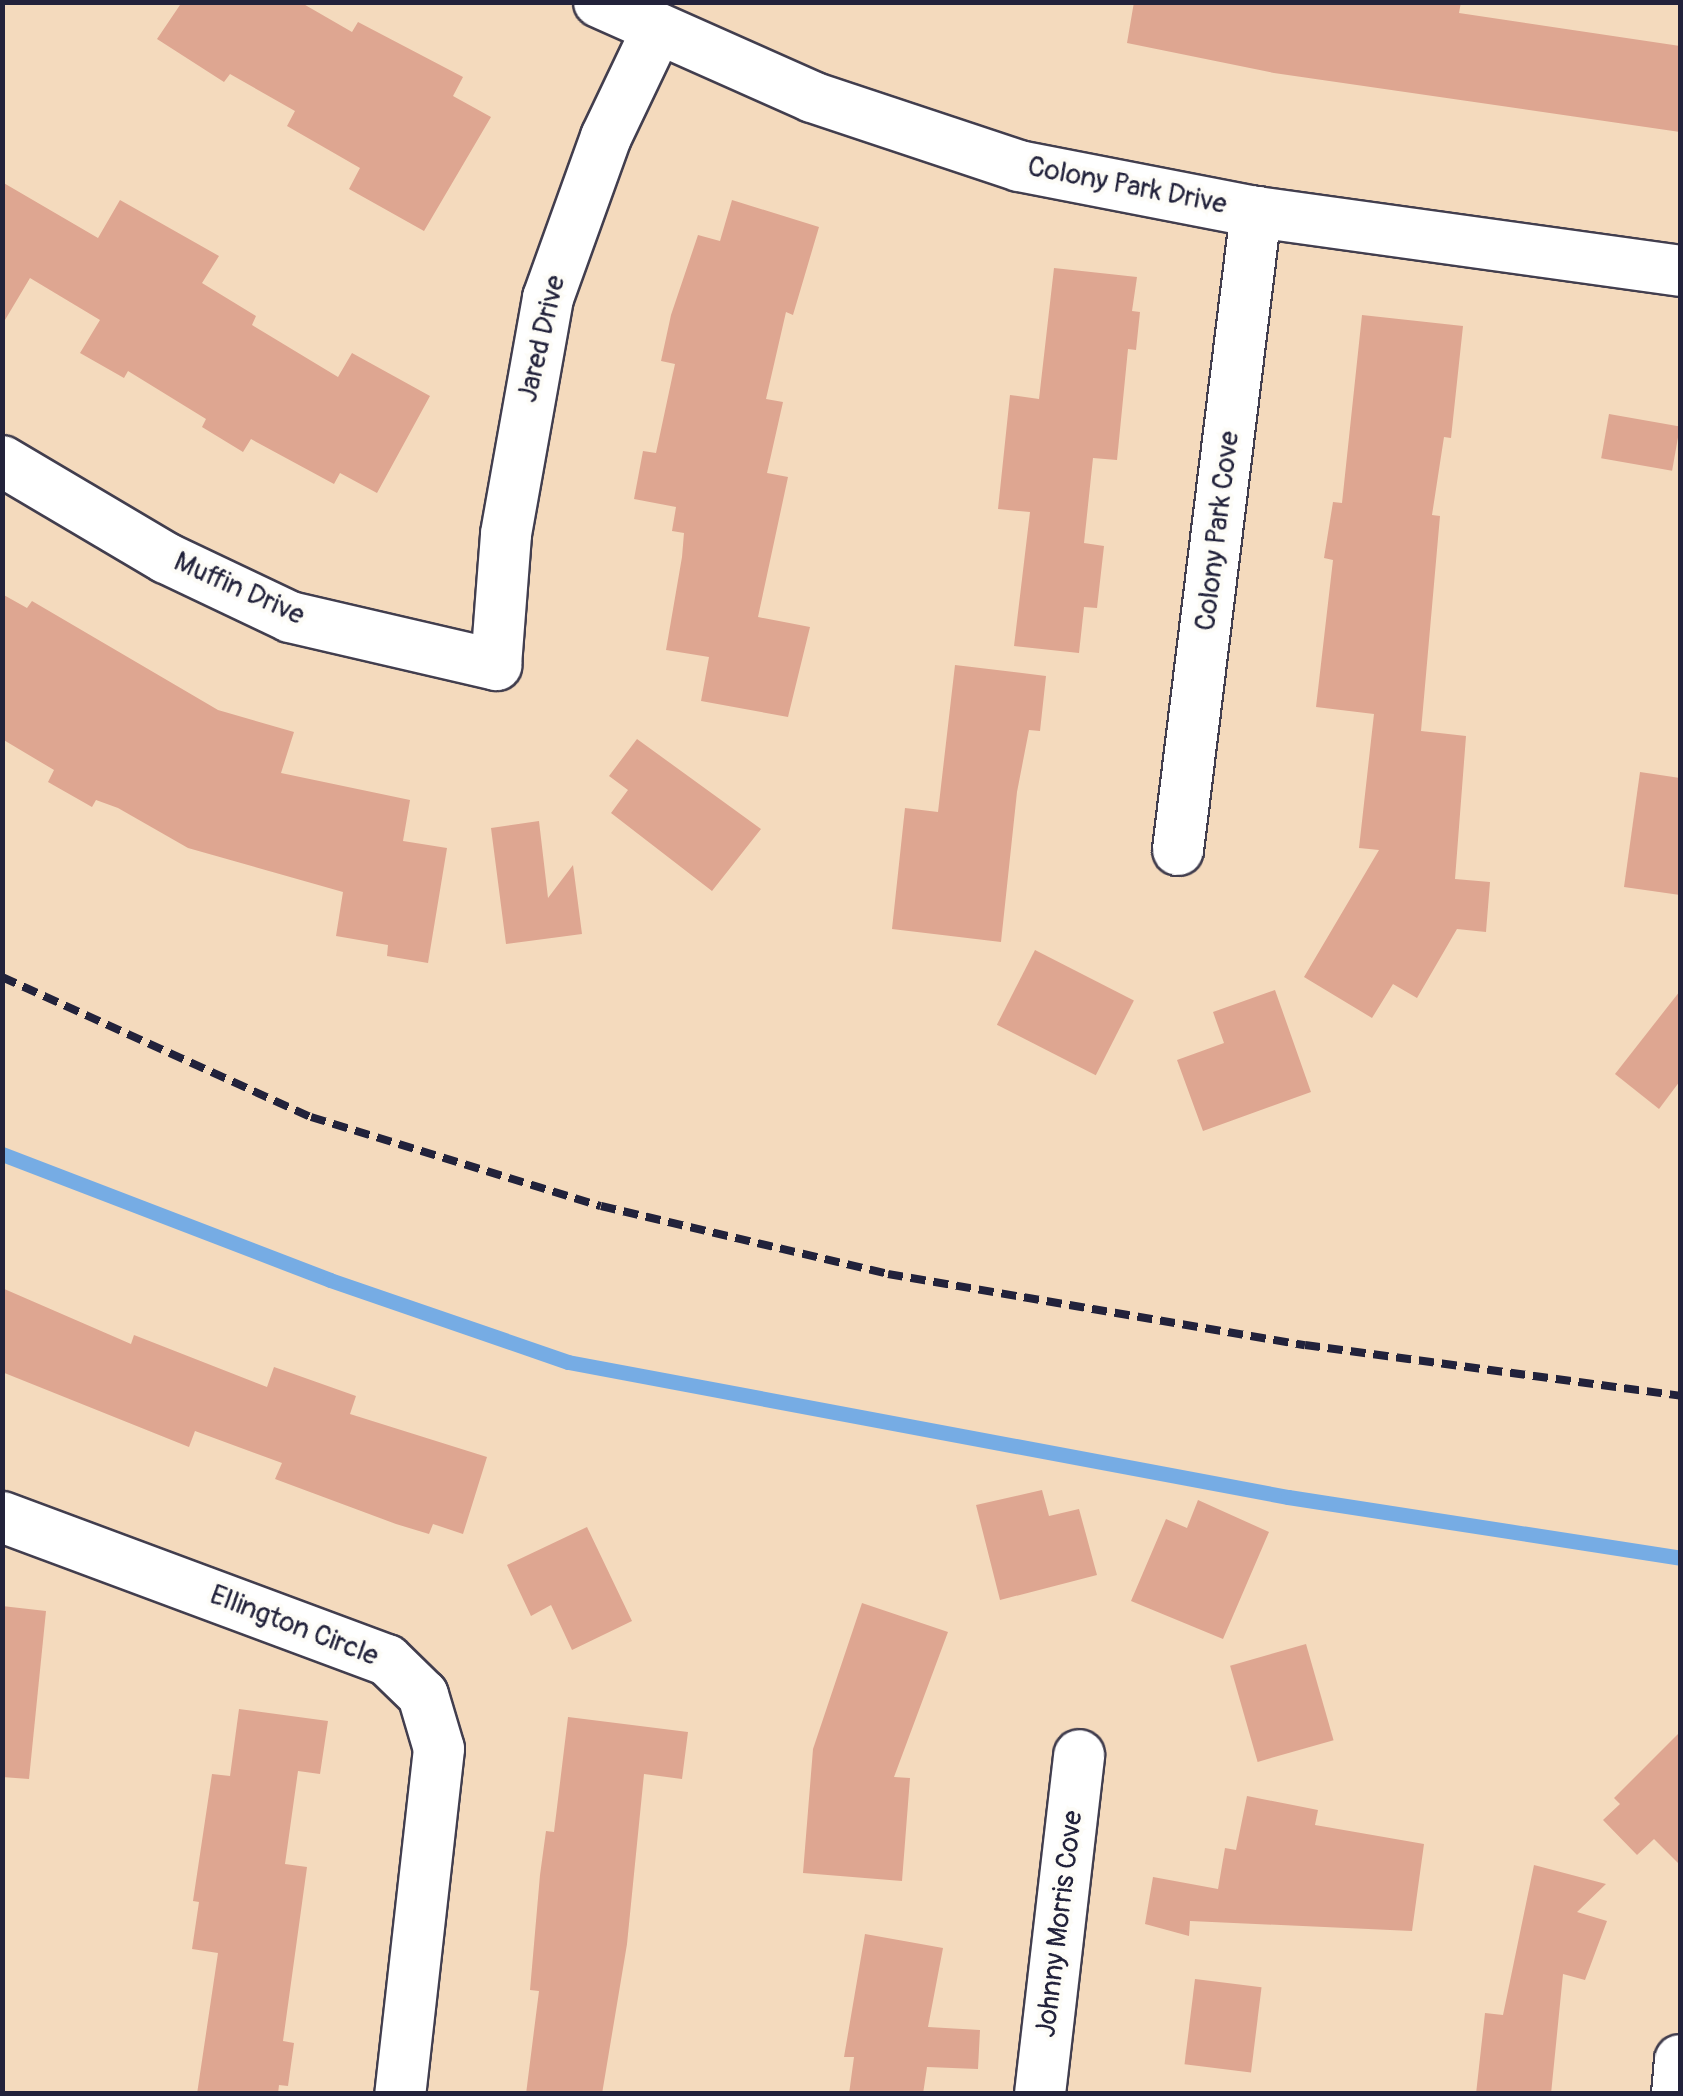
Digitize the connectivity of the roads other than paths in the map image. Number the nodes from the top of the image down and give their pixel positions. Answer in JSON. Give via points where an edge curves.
{"nodes":[{"id":1,"x":599,"y":2,"type":"edge"},
{"id":2,"x":656,"y":32,"type":"junction"},
{"id":3,"x":1256,"y":212,"type":"junction"},
{"id":4,"x":1680,"y":271,"type":"edge"},
{"id":5,"x":2,"y":460,"type":"edge"},
{"id":6,"x":496,"y":664,"type":"joint"},
{"id":7,"x":1178,"y":850,"type":"dead end"},
{"id":8,"x":2,"y":1517,"type":"edge"},
{"id":9,"x":1079,"y":1755,"type":"dead end"},
{"id":10,"x":1680,"y":2060,"type":"edge"},
{"id":11,"x":400,"y":2094,"type":"edge"},
{"id":12,"x":1040,"y":2094,"type":"edge"},
{"id":13,"x":1677,"y":2094,"type":"edge"}],
"edges":[{"from":1,"to":2,"type":"street","name":"Colony Park Drive"},
{"from":2,"to":3,"type":"street","name":"Colony Park Drive","via":[[812,97],[1019,166]]},
{"from":2,"to":6,"type":"street","name":"Jared Drive","via":[[606,137],[548,298],[508,516]]},
{"from":3,"to":4,"type":"street","name":"Colony Park Drive"},
{"from":3,"to":7,"type":"street","name":"Colony Park Cove"},
{"from":5,"to":6,"type":"street","name":"Muffin Drive","via":[[166,558],[290,617]]},
{"from":8,"to":11,"type":"street","name":"Ellington Circle","via":[[387,1660],[423,1695],[438,1749]]},
{"from":9,"to":12,"type":"street","name":"Johnny Morris Cove"},
{"from":10,"to":13,"type":"street"}]}
